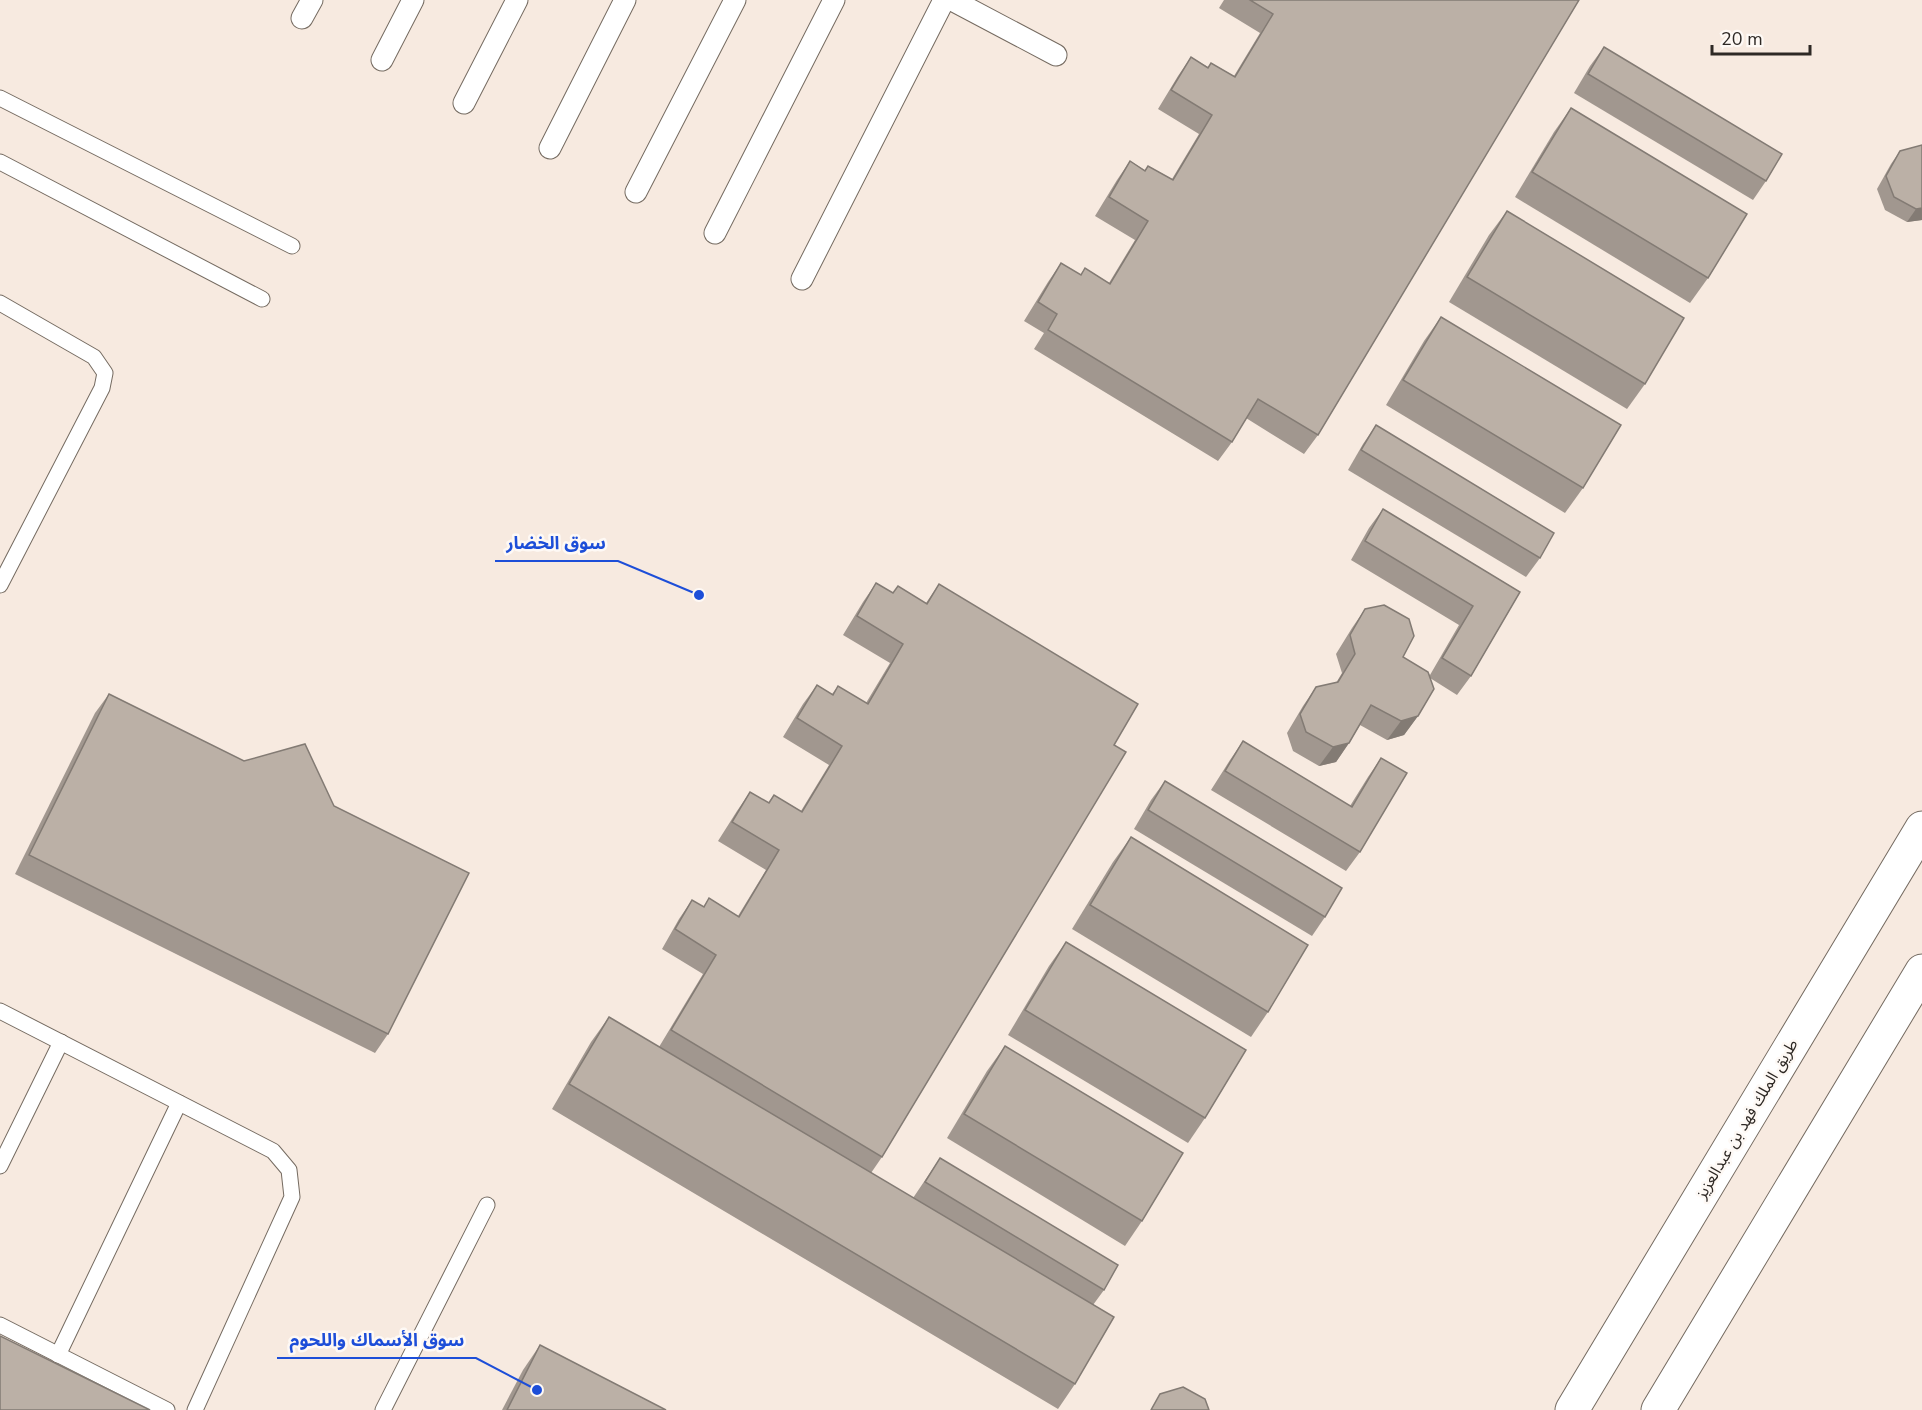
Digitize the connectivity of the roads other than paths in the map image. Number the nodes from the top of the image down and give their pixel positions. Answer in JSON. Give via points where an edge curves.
{"nodes":[{"id":1,"x":413,"y":0,"type":"edge"},
{"id":2,"x":517,"y":0,"type":"edge"},
{"id":3,"x":625,"y":0,"type":"edge"},
{"id":4,"x":735,"y":0,"type":"edge"},
{"id":5,"x":834,"y":0,"type":"edge"},
{"id":6,"x":944,"y":0,"type":"edge"},
{"id":7,"x":952,"y":0,"type":"edge"},
{"id":8,"x":1056,"y":55,"type":"dead end"},
{"id":9,"x":382,"y":60,"type":"dead end"},
{"id":10,"x":0,"y":98,"type":"edge"},
{"id":11,"x":464,"y":103,"type":"dead end"},
{"id":12,"x":550,"y":148,"type":"dead end"},
{"id":13,"x":0,"y":162,"type":"edge"},
{"id":14,"x":636,"y":192,"type":"dead end"},
{"id":15,"x":715,"y":233,"type":"dead end"},
{"id":16,"x":292,"y":246,"type":"dead end"},
{"id":17,"x":801,"y":279,"type":"dead end"},
{"id":18,"x":262,"y":299,"type":"dead end"},
{"id":19,"x":0,"y":303,"type":"edge"},
{"id":20,"x":0,"y":585,"type":"edge"},
{"id":21,"x":1922,"y":828,"type":"edge"},
{"id":22,"x":1922,"y":971,"type":"edge"},
{"id":23,"x":0,"y":1011,"type":"edge"},
{"id":24,"x":61,"y":1042,"type":"junction"},
{"id":25,"x":179,"y":1103,"type":"junction"},
{"id":26,"x":0,"y":1166,"type":"edge"},
{"id":27,"x":487,"y":1205,"type":"dead end"},
{"id":28,"x":0,"y":1325,"type":"edge"},
{"id":29,"x":58,"y":1355,"type":"junction"},
{"id":30,"x":167,"y":1410,"type":"edge"},
{"id":31,"x":195,"y":1410,"type":"edge"},
{"id":32,"x":383,"y":1410,"type":"edge"},
{"id":33,"x":1572,"y":1410,"type":"edge"},
{"id":34,"x":1658,"y":1410,"type":"edge"}],
"edges":[{"from":1,"to":9,"type":"street"},
{"from":2,"to":11,"type":"street"},
{"from":3,"to":12,"type":"street"},
{"from":4,"to":14,"type":"street"},
{"from":5,"to":15,"type":"street"},
{"from":6,"to":17,"type":"street"},
{"from":7,"to":8,"type":"street"},
{"from":10,"to":16,"type":"lane"},
{"from":13,"to":18,"type":"lane"},
{"from":19,"to":20,"type":"lane","via":[[94,357],[105,373],[102,388]]},
{"from":21,"to":33,"type":"main road","name":"طريق الملك فهد بن عبدالعزيز"},
{"from":22,"to":34,"type":"main road"},
{"from":23,"to":24,"type":"lane"},
{"from":24,"to":25,"type":"lane"},
{"from":24,"to":26,"type":"lane"},
{"from":25,"to":29,"type":"lane"},
{"from":25,"to":31,"type":"lane","via":[[273,1151],[289,1170],[292,1197]]},
{"from":27,"to":32,"type":"lane"},
{"from":28,"to":29,"type":"lane"},
{"from":29,"to":30,"type":"lane"}]}
